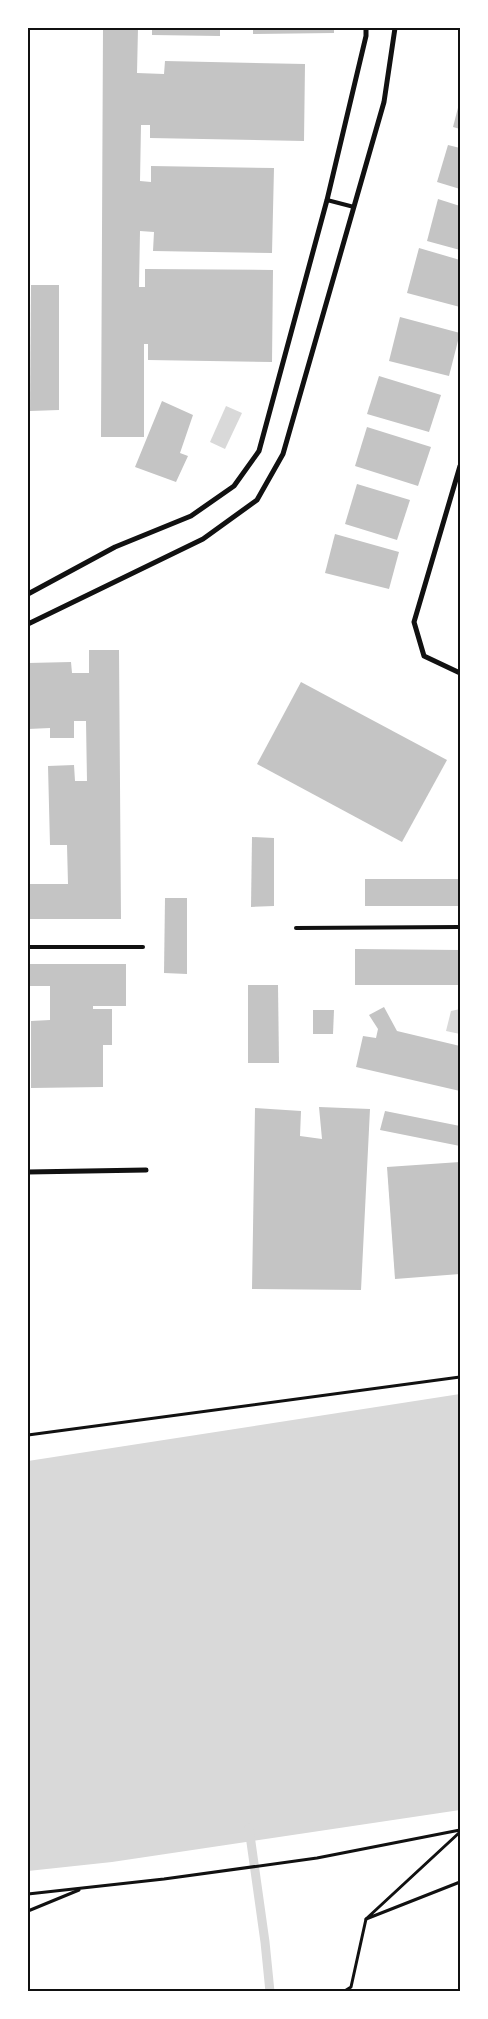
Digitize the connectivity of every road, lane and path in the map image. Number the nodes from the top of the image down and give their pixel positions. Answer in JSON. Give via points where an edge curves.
{"nodes":[{"id":1,"x":366,"y":28,"type":"edge"},
{"id":2,"x":395,"y":28,"type":"edge"},
{"id":3,"x":327,"y":200,"type":"junction"},
{"id":4,"x":354,"y":207,"type":"junction"},
{"id":5,"x":460,"y":466,"type":"edge"},
{"id":6,"x":28,"y":594,"type":"edge"},
{"id":7,"x":28,"y":624,"type":"edge"},
{"id":8,"x":460,"y":674,"type":"edge"},
{"id":9,"x":460,"y":927,"type":"edge"},
{"id":10,"x":296,"y":928,"type":"dead end"},
{"id":11,"x":28,"y":947,"type":"edge"},
{"id":12,"x":143,"y":947,"type":"dead end"},
{"id":13,"x":146,"y":1170,"type":"dead end"},
{"id":14,"x":28,"y":1172,"type":"edge"},
{"id":15,"x":460,"y":1377,"type":"edge"},
{"id":16,"x":28,"y":1434,"type":"edge"},
{"id":17,"x":460,"y":1831,"type":"edge"},
{"id":18,"x":460,"y":1882,"type":"edge"},
{"id":19,"x":84,"y":1888,"type":"junction"},
{"id":20,"x":28,"y":1894,"type":"edge"},
{"id":21,"x":28,"y":1911,"type":"edge"},
{"id":22,"x":366,"y":1919,"type":"junction"},
{"id":23,"x":342,"y":1992,"type":"edge"}],
"edges":[{"from":1,"to":3,"type":"street"},
{"from":2,"to":4,"type":"street","via":[[384,102]]},
{"from":3,"to":4,"type":"lane"},
{"from":3,"to":6,"type":"street","via":[[259,451],[234,486],[191,516],[115,547]]},
{"from":4,"to":7,"type":"street","via":[[283,454],[257,500],[203,539]]},
{"from":5,"to":8,"type":"street","via":[[414,622],[424,656]]},
{"from":9,"to":10,"type":"lane"},
{"from":11,"to":12,"type":"lane"},
{"from":13,"to":14,"type":"street"},
{"from":15,"to":16,"type":"path"},
{"from":17,"to":19,"type":"path","via":[[317,1858]]},
{"from":17,"to":22,"type":"path"},
{"from":18,"to":22,"type":"path"},
{"from":19,"to":20,"type":"path"},
{"from":19,"to":21,"type":"path"},
{"from":22,"to":23,"type":"path","via":[[351,1987]]}]}
